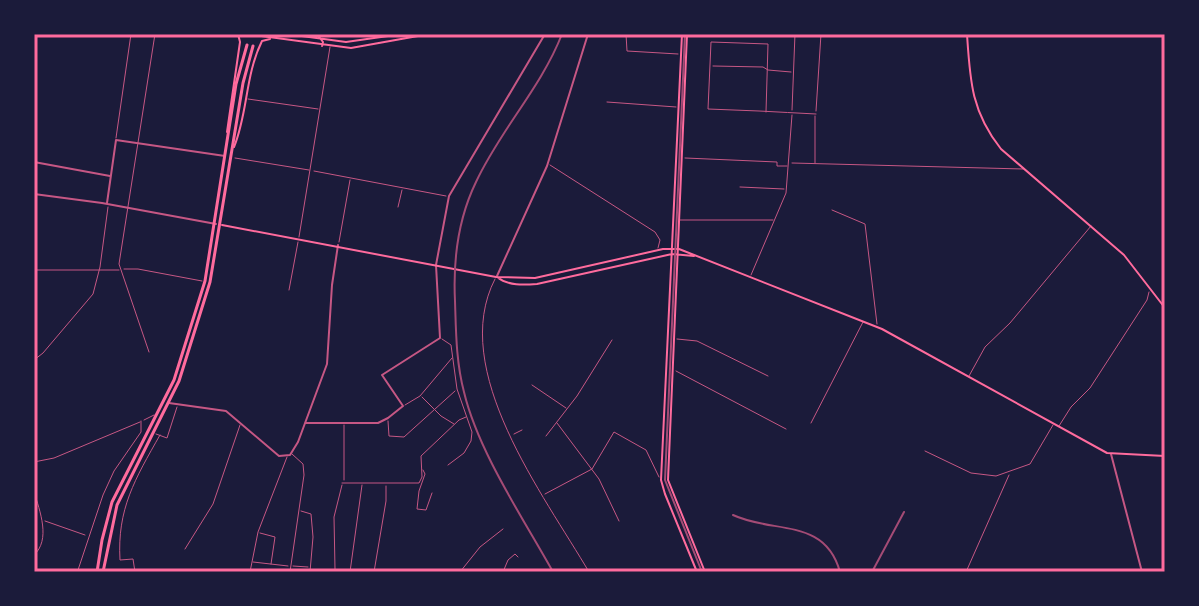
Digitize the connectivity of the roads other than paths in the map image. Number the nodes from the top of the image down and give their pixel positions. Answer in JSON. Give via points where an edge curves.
{"nodes":[{"id":1,"x":131,"y":34,"type":"edge"},
{"id":2,"x":155,"y":34,"type":"edge"},
{"id":3,"x":238,"y":34,"type":"edge"},
{"id":4,"x":246,"y":34,"type":"edge"},
{"id":5,"x":289,"y":34,"type":"edge"},
{"id":6,"x":299,"y":34,"type":"edge"},
{"id":7,"x":317,"y":34,"type":"edge"},
{"id":8,"x":402,"y":34,"type":"edge"},
{"id":9,"x":429,"y":34,"type":"edge"},
{"id":10,"x":545,"y":34,"type":"edge"},
{"id":11,"x":588,"y":34,"type":"edge"},
{"id":12,"x":626,"y":34,"type":"edge"},
{"id":13,"x":682,"y":34,"type":"edge"},
{"id":14,"x":687,"y":34,"type":"edge"},
{"id":15,"x":795,"y":34,"type":"edge"},
{"id":16,"x":821,"y":34,"type":"edge"},
{"id":17,"x":967,"y":34,"type":"edge"},
{"id":18,"x":276,"y":39,"type":"junction"},
{"id":19,"x":322,"y":39,"type":"junction"},
{"id":20,"x":331,"y":41,"type":"junction"},
{"id":21,"x":247,"y":45,"type":"dead end"},
{"id":22,"x":253,"y":46,"type":"dead end"},
{"id":23,"x":322,"y":46,"type":"junction"},
{"id":24,"x":330,"y":47,"type":"junction"},
{"id":25,"x":681,"y":54,"type":"junction"},
{"id":26,"x":712,"y":65,"type":"junction"},
{"id":27,"x":768,"y":70,"type":"junction"},
{"id":28,"x":793,"y":72,"type":"junction"},
{"id":29,"x":246,"y":98,"type":"junction"},
{"id":30,"x":607,"y":102,"type":"dead end"},
{"id":31,"x":678,"y":108,"type":"junction"},
{"id":32,"x":320,"y":109,"type":"junction"},
{"id":33,"x":766,"y":112,"type":"junction"},
{"id":34,"x":792,"y":113,"type":"junction"},
{"id":35,"x":816,"y":114,"type":"junction"},
{"id":36,"x":116,"y":140,"type":"junction"},
{"id":37,"x":228,"y":142,"type":"junction"},
{"id":38,"x":140,"y":143,"type":"junction"},
{"id":39,"x":234,"y":147,"type":"junction"},
{"id":40,"x":226,"y":156,"type":"junction"},
{"id":41,"x":232,"y":157,"type":"junction"},
{"id":42,"x":682,"y":157,"type":"junction"},
{"id":43,"x":1012,"y":159,"type":"junction"},
{"id":44,"x":34,"y":162,"type":"edge"},
{"id":45,"x":547,"y":164,"type":"junction"},
{"id":46,"x":815,"y":164,"type":"junction"},
{"id":47,"x":789,"y":165,"type":"junction"},
{"id":48,"x":1004,"y":168,"type":"junction"},
{"id":49,"x":1024,"y":169,"type":"junction"},
{"id":50,"x":312,"y":170,"type":"junction"},
{"id":51,"x":111,"y":176,"type":"junction"},
{"id":52,"x":350,"y":178,"type":"junction"},
{"id":53,"x":402,"y":187,"type":"junction"},
{"id":54,"x":740,"y":187,"type":"dead end"},
{"id":55,"x":787,"y":189,"type":"junction"},
{"id":56,"x":34,"y":194,"type":"edge"},
{"id":57,"x":449,"y":196,"type":"junction"},
{"id":58,"x":108,"y":204,"type":"junction"},
{"id":59,"x":398,"y":207,"type":"dead end"},
{"id":60,"x":129,"y":208,"type":"junction"},
{"id":61,"x":832,"y":210,"type":"dead end"},
{"id":62,"x":680,"y":220,"type":"junction"},
{"id":63,"x":774,"y":220,"type":"junction"},
{"id":64,"x":218,"y":225,"type":"junction"},
{"id":65,"x":1091,"y":226,"type":"junction"},
{"id":66,"x":298,"y":238,"type":"junction"},
{"id":67,"x":338,"y":245,"type":"junction"},
{"id":68,"x":672,"y":249,"type":"junction"},
{"id":69,"x":679,"y":249,"type":"junction"},
{"id":70,"x":655,"y":251,"type":"junction"},
{"id":71,"x":672,"y":254,"type":"junction"},
{"id":72,"x":679,"y":255,"type":"junction"},
{"id":73,"x":695,"y":256,"type":"junction"},
{"id":74,"x":436,"y":265,"type":"junction"},
{"id":75,"x":592,"y":265,"type":"junction"},
{"id":76,"x":34,"y":270,"type":"edge"},
{"id":77,"x":121,"y":270,"type":"junction"},
{"id":78,"x":100,"y":271,"type":"junction"},
{"id":79,"x":593,"y":271,"type":"junction"},
{"id":80,"x":547,"y":275,"type":"junction"},
{"id":81,"x":496,"y":277,"type":"junction"},
{"id":82,"x":750,"y":277,"type":"junction"},
{"id":83,"x":205,"y":281,"type":"junction"},
{"id":84,"x":550,"y":281,"type":"junction"},
{"id":85,"x":1150,"y":289,"type":"junction"},
{"id":86,"x":289,"y":290,"type":"dead end"},
{"id":87,"x":1157,"y":299,"type":"junction"},
{"id":88,"x":1147,"y":300,"type":"junction"},
{"id":89,"x":1165,"y":308,"type":"edge"},
{"id":90,"x":863,"y":321,"type":"junction"},
{"id":91,"x":877,"y":327,"type":"junction"},
{"id":92,"x":440,"y":338,"type":"junction"},
{"id":93,"x":675,"y":339,"type":"junction"},
{"id":94,"x":612,"y":340,"type":"dead end"},
{"id":95,"x":149,"y":352,"type":"dead end"},
{"id":96,"x":452,"y":358,"type":"junction"},
{"id":97,"x":34,"y":360,"type":"edge"},
{"id":98,"x":673,"y":370,"type":"junction"},
{"id":99,"x":768,"y":376,"type":"dead end"},
{"id":100,"x":969,"y":376,"type":"junction"},
{"id":101,"x":532,"y":385,"type":"dead end"},
{"id":102,"x":457,"y":389,"type":"junction"},
{"id":103,"x":666,"y":391,"type":"junction"},
{"id":104,"x":672,"y":392,"type":"junction"},
{"id":105,"x":420,"y":396,"type":"junction"},
{"id":106,"x":164,"y":403,"type":"junction"},
{"id":107,"x":170,"y":403,"type":"junction"},
{"id":108,"x":178,"y":403,"type":"junction"},
{"id":109,"x":403,"y":406,"type":"junction"},
{"id":110,"x":568,"y":409,"type":"junction"},
{"id":111,"x":436,"y":410,"type":"junction"},
{"id":112,"x":160,"y":411,"type":"junction"},
{"id":113,"x":466,"y":417,"type":"junction"},
{"id":114,"x":388,"y":418,"type":"junction"},
{"id":115,"x":141,"y":421,"type":"junction"},
{"id":116,"x":241,"y":423,"type":"junction"},
{"id":117,"x":305,"y":423,"type":"junction"},
{"id":118,"x":344,"y":423,"type":"junction"},
{"id":119,"x":557,"y":423,"type":"junction"},
{"id":120,"x":811,"y":423,"type":"dead end"},
{"id":121,"x":1054,"y":423,"type":"junction"},
{"id":122,"x":454,"y":424,"type":"junction"},
{"id":123,"x":1059,"y":426,"type":"junction"},
{"id":124,"x":786,"y":429,"type":"dead end"},
{"id":125,"x":522,"y":430,"type":"dead end"},
{"id":126,"x":148,"y":433,"type":"junction"},
{"id":127,"x":154,"y":433,"type":"junction"},
{"id":128,"x":160,"y":435,"type":"junction"},
{"id":129,"x":512,"y":435,"type":"junction"},
{"id":130,"x":546,"y":436,"type":"dead end"},
{"id":131,"x":925,"y":451,"type":"dead end"},
{"id":132,"x":292,"y":454,"type":"junction"},
{"id":133,"x":1111,"y":454,"type":"junction"},
{"id":134,"x":1165,"y":456,"type":"edge"},
{"id":135,"x":287,"y":457,"type":"junction"},
{"id":136,"x":34,"y":462,"type":"edge"},
{"id":137,"x":448,"y":465,"type":"dead end"},
{"id":138,"x":422,"y":468,"type":"junction"},
{"id":139,"x":592,"y":469,"type":"junction"},
{"id":140,"x":1009,"y":472,"type":"junction"},
{"id":141,"x":661,"y":480,"type":"junction"},
{"id":142,"x":342,"y":483,"type":"junction"},
{"id":143,"x":362,"y":483,"type":"junction"},
{"id":144,"x":386,"y":484,"type":"junction"},
{"id":145,"x":34,"y":492,"type":"edge"},
{"id":146,"x":432,"y":493,"type":"dead end"},
{"id":147,"x":543,"y":495,"type":"junction"},
{"id":148,"x":38,"y":505,"type":"junction"},
{"id":149,"x":34,"y":506,"type":"edge"},
{"id":150,"x":299,"y":511,"type":"junction"},
{"id":151,"x":42,"y":519,"type":"junction"},
{"id":152,"x":619,"y":521,"type":"dead end"},
{"id":153,"x":503,"y":529,"type":"dead end"},
{"id":154,"x":258,"y":532,"type":"junction"},
{"id":155,"x":88,"y":536,"type":"junction"},
{"id":156,"x":185,"y":549,"type":"dead end"},
{"id":157,"x":34,"y":555,"type":"edge"},
{"id":158,"x":518,"y":557,"type":"dead end"},
{"id":159,"x":252,"y":562,"type":"junction"},
{"id":160,"x":271,"y":564,"type":"junction"},
{"id":161,"x":291,"y":566,"type":"junction"},
{"id":162,"x":310,"y":567,"type":"junction"},
{"id":163,"x":78,"y":570,"type":"dead end"},
{"id":164,"x":100,"y":572,"type":"edge"},
{"id":165,"x":135,"y":572,"type":"edge"},
{"id":166,"x":250,"y":572,"type":"edge"},
{"id":167,"x":290,"y":572,"type":"edge"},
{"id":168,"x":310,"y":572,"type":"edge"},
{"id":169,"x":338,"y":572,"type":"edge"},
{"id":170,"x":350,"y":572,"type":"edge"},
{"id":171,"x":374,"y":572,"type":"edge"},
{"id":172,"x":460,"y":572,"type":"edge"},
{"id":173,"x":503,"y":572,"type":"edge"},
{"id":174,"x":589,"y":572,"type":"edge"},
{"id":175,"x":697,"y":572,"type":"edge"},
{"id":176,"x":705,"y":572,"type":"edge"},
{"id":177,"x":966,"y":572,"type":"edge"},
{"id":178,"x":1142,"y":572,"type":"edge"}],
"edges":[{"from":1,"to":36,"type":"street"},
{"from":2,"to":38,"type":"street"},
{"from":3,"to":37,"type":"main road"},
{"from":4,"to":18,"type":"main road"},
{"from":5,"to":6,"type":"main road"},
{"from":5,"to":19,"type":"main road"},
{"from":7,"to":19,"type":"main road"},
{"from":8,"to":20,"type":"main road"},
{"from":9,"to":24,"type":"main road","via":[[364,47]]},
{"from":10,"to":57,"type":"street"},
{"from":11,"to":45,"type":"street"},
{"from":12,"to":25,"type":"street","via":[[627,51]]},
{"from":13,"to":25,"type":"main road"},
{"from":14,"to":42,"type":"main road"},
{"from":15,"to":28,"type":"street"},
{"from":16,"to":35,"type":"street"},
{"from":17,"to":43,"type":"main road","via":[[976,108],[987,131]]},
{"from":18,"to":23,"type":"main road"},
{"from":18,"to":29,"type":"main road","via":[[259,45]]},
{"from":19,"to":20,"type":"main road"},
{"from":19,"to":23,"type":"main road"},
{"from":20,"to":24,"type":"main road"},
{"from":21,"to":37,"type":"main road"},
{"from":22,"to":39,"type":"main road"},
{"from":23,"to":24,"type":"main road"},
{"from":24,"to":32,"type":"street"},
{"from":25,"to":31,"type":"main road"},
{"from":26,"to":27,"type":"street"},
{"from":26,"to":27,"type":"street","via":[[711,42],[768,44]]},
{"from":26,"to":33,"type":"street","via":[[708,109]]},
{"from":27,"to":28,"type":"street"},
{"from":27,"to":33,"type":"street"},
{"from":28,"to":34,"type":"street"},
{"from":29,"to":32,"type":"street"},
{"from":29,"to":39,"type":"main road"},
{"from":30,"to":31,"type":"street"},
{"from":31,"to":68,"type":"main road"},
{"from":32,"to":50,"type":"street"},
{"from":33,"to":34,"type":"street"},
{"from":34,"to":35,"type":"street"},
{"from":34,"to":47,"type":"street"},
{"from":35,"to":46,"type":"street"},
{"from":36,"to":38,"type":"street"},
{"from":36,"to":51,"type":"street"},
{"from":37,"to":40,"type":"main road"},
{"from":38,"to":40,"type":"street"},
{"from":38,"to":60,"type":"street"},
{"from":39,"to":41,"type":"main road"},
{"from":40,"to":64,"type":"main road"},
{"from":41,"to":50,"type":"street"},
{"from":41,"to":64,"type":"main road"},
{"from":42,"to":47,"type":"street"},
{"from":42,"to":62,"type":"main road"},
{"from":43,"to":48,"type":"street"},
{"from":43,"to":49,"type":"main road"},
{"from":44,"to":51,"type":"street"},
{"from":45,"to":70,"type":"street","via":[[655,232],[660,242]]},
{"from":45,"to":81,"type":"street"},
{"from":46,"to":47,"type":"street"},
{"from":46,"to":48,"type":"street"},
{"from":47,"to":55,"type":"street"},
{"from":48,"to":49,"type":"street"},
{"from":49,"to":65,"type":"main road"},
{"from":50,"to":52,"type":"street"},
{"from":50,"to":66,"type":"street"},
{"from":51,"to":58,"type":"street"},
{"from":52,"to":53,"type":"street"},
{"from":52,"to":67,"type":"street"},
{"from":53,"to":57,"type":"street"},
{"from":53,"to":59,"type":"street"},
{"from":54,"to":55,"type":"street"},
{"from":55,"to":63,"type":"street"},
{"from":56,"to":58,"type":"street"},
{"from":57,"to":74,"type":"street"},
{"from":58,"to":60,"type":"street"},
{"from":58,"to":78,"type":"street"},
{"from":60,"to":64,"type":"street"},
{"from":60,"to":77,"type":"street"},
{"from":61,"to":91,"type":"street","via":[[865,224]]},
{"from":62,"to":63,"type":"street"},
{"from":62,"to":69,"type":"main road"},
{"from":63,"to":82,"type":"street"},
{"from":64,"to":66,"type":"main road"},
{"from":64,"to":83,"type":"main road"},
{"from":64,"to":107,"type":"main road","via":[[210,282]]},
{"from":65,"to":85,"type":"main road","via":[[1124,255]]},
{"from":65,"to":100,"type":"street","via":[[986,346]]},
{"from":66,"to":67,"type":"main road"},
{"from":66,"to":86,"type":"street"},
{"from":67,"to":74,"type":"main road"},
{"from":67,"to":117,"type":"street","via":[[327,364]]},
{"from":68,"to":69,"type":"main road"},
{"from":68,"to":70,"type":"main road"},
{"from":68,"to":71,"type":"main road"},
{"from":69,"to":72,"type":"main road"},
{"from":69,"to":73,"type":"main road"},
{"from":70,"to":75,"type":"main road"},
{"from":71,"to":72,"type":"main road"},
{"from":71,"to":79,"type":"main road"},
{"from":71,"to":103,"type":"main road"},
{"from":72,"to":73,"type":"main road"},
{"from":72,"to":93,"type":"main road"},
{"from":73,"to":82,"type":"main road"},
{"from":74,"to":81,"type":"main road"},
{"from":74,"to":92,"type":"street"},
{"from":75,"to":79,"type":"main road"},
{"from":75,"to":80,"type":"main road"},
{"from":76,"to":78,"type":"street"},
{"from":77,"to":78,"type":"street"},
{"from":77,"to":83,"type":"street"},
{"from":77,"to":95,"type":"street"},
{"from":78,"to":97,"type":"street","via":[[93,294]]},
{"from":79,"to":84,"type":"main road"},
{"from":80,"to":81,"type":"main road"},
{"from":80,"to":84,"type":"main road"},
{"from":81,"to":84,"type":"main road","via":[[520,284]]},
{"from":81,"to":129,"type":"street","via":[[485,307],[483,362]]},
{"from":82,"to":90,"type":"main road"},
{"from":83,"to":106,"type":"main road"},
{"from":85,"to":87,"type":"main road"},
{"from":85,"to":88,"type":"street"},
{"from":87,"to":88,"type":"street"},
{"from":87,"to":89,"type":"main road"},
{"from":88,"to":123,"type":"street"},
{"from":90,"to":91,"type":"main road"},
{"from":90,"to":120,"type":"street"},
{"from":91,"to":100,"type":"main road"},
{"from":92,"to":96,"type":"street","via":[[451,345]]},
{"from":92,"to":109,"type":"street","via":[[382,375]]},
{"from":93,"to":98,"type":"main road"},
{"from":93,"to":99,"type":"street","via":[[697,341]]},
{"from":94,"to":110,"type":"street"},
{"from":96,"to":102,"type":"street"},
{"from":96,"to":105,"type":"street"},
{"from":98,"to":104,"type":"main road"},
{"from":98,"to":124,"type":"street"},
{"from":100,"to":121,"type":"main road"},
{"from":101,"to":110,"type":"street"},
{"from":102,"to":111,"type":"street"},
{"from":102,"to":113,"type":"street"},
{"from":103,"to":104,"type":"main road"},
{"from":103,"to":141,"type":"main road"},
{"from":104,"to":176,"type":"main road","via":[[669,486]]},
{"from":105,"to":109,"type":"street"},
{"from":105,"to":111,"type":"street"},
{"from":106,"to":107,"type":"street"},
{"from":106,"to":112,"type":"main road"},
{"from":107,"to":108,"type":"street"},
{"from":107,"to":127,"type":"main road"},
{"from":108,"to":116,"type":"street","via":[[226,411]]},
{"from":108,"to":128,"type":"street","via":[[167,438]]},
{"from":109,"to":114,"type":"street"},
{"from":110,"to":119,"type":"street"},
{"from":111,"to":114,"type":"street","via":[[404,437],[389,436]]},
{"from":111,"to":122,"type":"street"},
{"from":112,"to":115,"type":"street"},
{"from":112,"to":126,"type":"main road"},
{"from":113,"to":122,"type":"street"},
{"from":113,"to":137,"type":"street","via":[[471,441]]},
{"from":114,"to":118,"type":"street"},
{"from":115,"to":126,"type":"street","via":[[149,422]]},
{"from":115,"to":136,"type":"street"},
{"from":115,"to":155,"type":"street","via":[[141,432],[109,479]]},
{"from":116,"to":135,"type":"street"},
{"from":116,"to":156,"type":"street","via":[[213,504]]},
{"from":117,"to":118,"type":"street"},
{"from":117,"to":132,"type":"street"},
{"from":118,"to":142,"type":"street"},
{"from":119,"to":130,"type":"street"},
{"from":119,"to":139,"type":"street"},
{"from":121,"to":123,"type":"main road"},
{"from":121,"to":140,"type":"street","via":[[1030,464]]},
{"from":122,"to":138,"type":"street","via":[[421,456]]},
{"from":123,"to":133,"type":"main road"},
{"from":125,"to":129,"type":"street"},
{"from":126,"to":164,"type":"main road","via":[[112,502]]},
{"from":127,"to":128,"type":"street"},
{"from":127,"to":164,"type":"main road","via":[[117,505]]},
{"from":128,"to":165,"type":"street","via":[[120,523],[120,560],[133,559]]},
{"from":129,"to":147,"type":"street"},
{"from":131,"to":140,"type":"street","via":[[971,473]]},
{"from":132,"to":135,"type":"street"},
{"from":132,"to":150,"type":"street","via":[[304,470]]},
{"from":133,"to":134,"type":"main road"},
{"from":133,"to":178,"type":"street"},
{"from":135,"to":154,"type":"street"},
{"from":138,"to":144,"type":"street","via":[[419,483]]},
{"from":138,"to":146,"type":"street","via":[[417,509],[426,510]]},
{"from":139,"to":141,"type":"street","via":[[614,432],[646,450]]},
{"from":139,"to":147,"type":"street"},
{"from":139,"to":152,"type":"street"},
{"from":140,"to":177,"type":"street"},
{"from":141,"to":175,"type":"main road"},
{"from":142,"to":143,"type":"street"},
{"from":142,"to":169,"type":"street","via":[[334,517]]},
{"from":143,"to":144,"type":"street"},
{"from":143,"to":170,"type":"street"},
{"from":144,"to":171,"type":"street"},
{"from":145,"to":148,"type":"street"},
{"from":147,"to":174,"type":"street"},
{"from":148,"to":149,"type":"street"},
{"from":148,"to":151,"type":"street"},
{"from":150,"to":161,"type":"street"},
{"from":150,"to":162,"type":"street","via":[[311,514]]},
{"from":151,"to":155,"type":"street"},
{"from":151,"to":157,"type":"street","via":[[42,543]]},
{"from":153,"to":172,"type":"street"},
{"from":154,"to":159,"type":"street"},
{"from":154,"to":160,"type":"street","via":[[275,537]]},
{"from":155,"to":163,"type":"street"},
{"from":158,"to":173,"type":"street","via":[[511,556]]},
{"from":159,"to":160,"type":"street"},
{"from":159,"to":166,"type":"street"},
{"from":160,"to":161,"type":"street"},
{"from":161,"to":162,"type":"street"},
{"from":161,"to":167,"type":"street"},
{"from":162,"to":168,"type":"street"}]}
